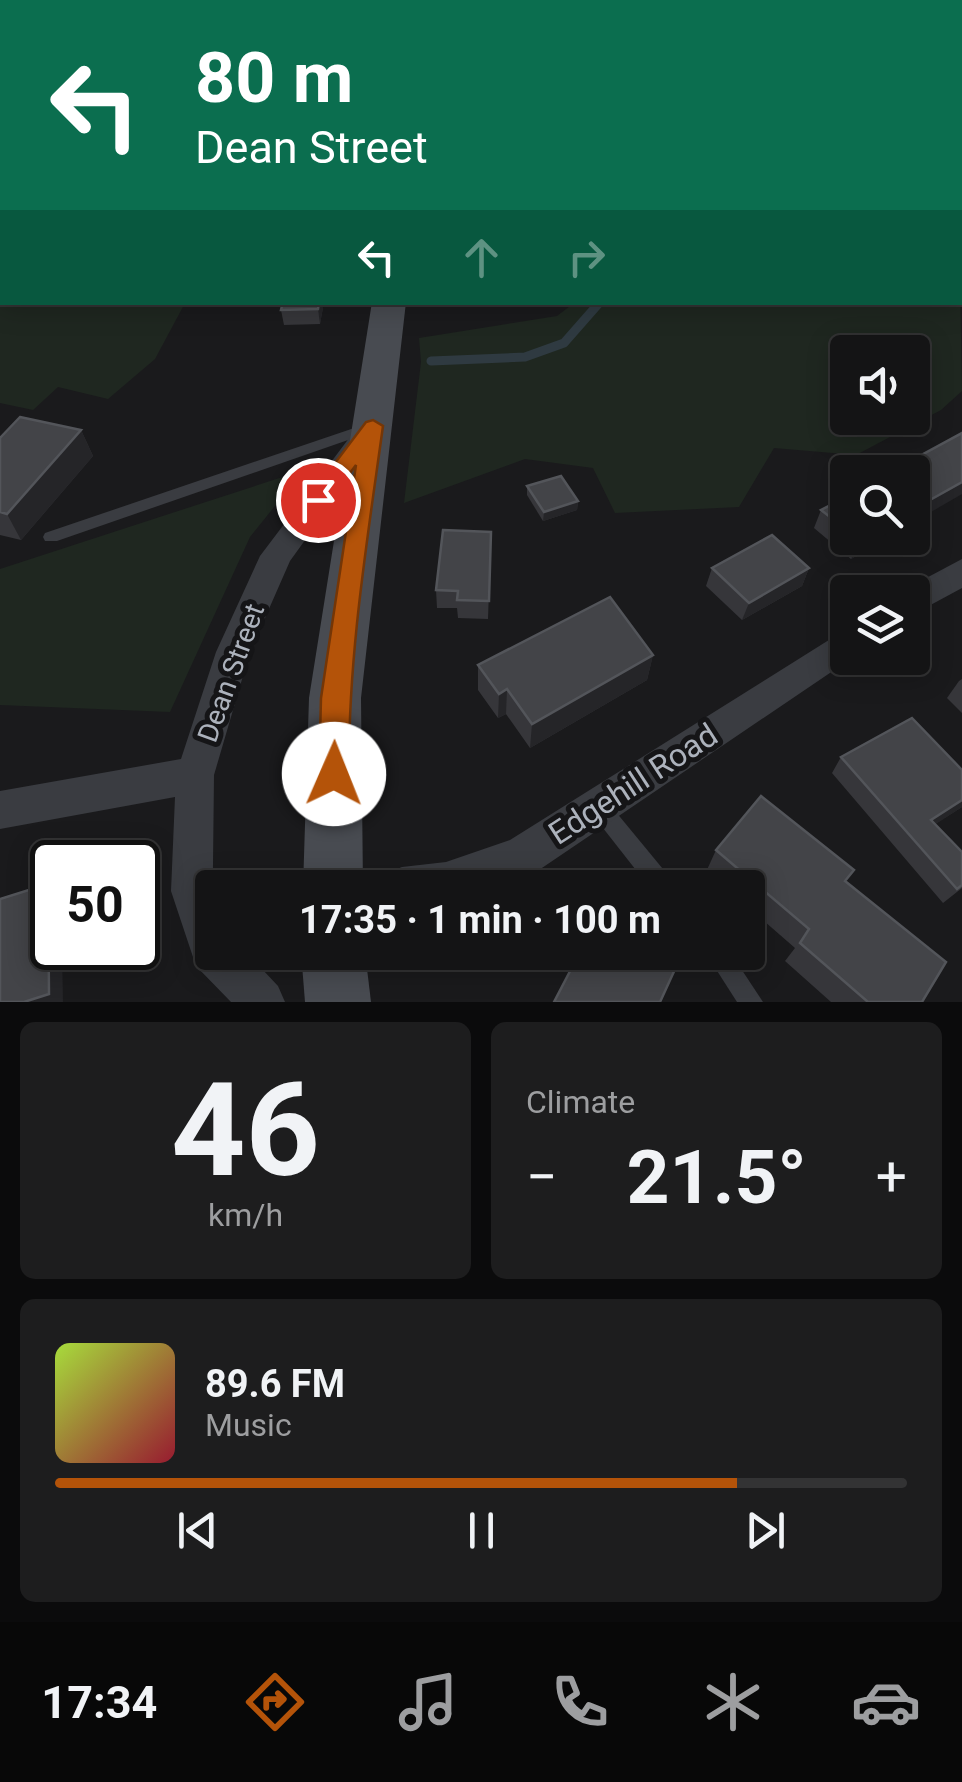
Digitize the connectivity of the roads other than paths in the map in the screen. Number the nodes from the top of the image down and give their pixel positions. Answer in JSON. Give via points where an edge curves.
{"nodes":[{"id":1,"x":389,"y":305,"type":"edge"},
{"id":2,"x":373,"y":426,"type":"junction"},
{"id":3,"x":50,"y":537,"type":"dead end"},
{"id":4,"x":962,"y":572,"type":"edge"},
{"id":5,"x":930,"y":591,"type":"edge"},
{"id":6,"x":830,"y":654,"type":"edge"},
{"id":7,"x":195,"y":774,"type":"junction"},
{"id":8,"x":599,"y":807,"type":"junction"},
{"id":9,"x":0,"y":810,"type":"edge"},
{"id":10,"x":333,"y":870,"type":"edge"},
{"id":11,"x":482,"y":870,"type":"edge"},
{"id":12,"x":650,"y":870,"type":"edge"},
{"id":13,"x":195,"y":899,"type":"edge"},
{"id":14,"x":232,"y":970,"type":"edge"},
{"id":15,"x":335,"y":970,"type":"edge"},
{"id":16,"x":729,"y":970,"type":"edge"},
{"id":17,"x":262,"y":1002,"type":"edge"},
{"id":18,"x":338,"y":1002,"type":"edge"},
{"id":19,"x":751,"y":1002,"type":"edge"}],
"edges":[{"from":1,"to":2,"type":"main road","name":"Dean Street"},
{"from":2,"to":3,"type":"lane"},
{"from":2,"to":7,"type":"street","name":"Dean Street","via":[[276,556],[233,652]]},
{"from":2,"to":10,"type":"main road","name":"Dean Street","via":[[335,698]]},
{"from":4,"to":5,"type":"street"},
{"from":6,"to":8,"type":"street","name":"Edgehill Road"},
{"from":7,"to":9,"type":"street"},
{"from":7,"to":13,"type":"street","name":"Dean Street"},
{"from":8,"to":11,"type":"street","name":"Edgehill Road","via":[[521,857]]},
{"from":8,"to":12,"type":"lane"},
{"from":14,"to":17,"type":"street","name":"Dean Street"},
{"from":15,"to":18,"type":"main road"},
{"from":16,"to":19,"type":"lane"}]}
